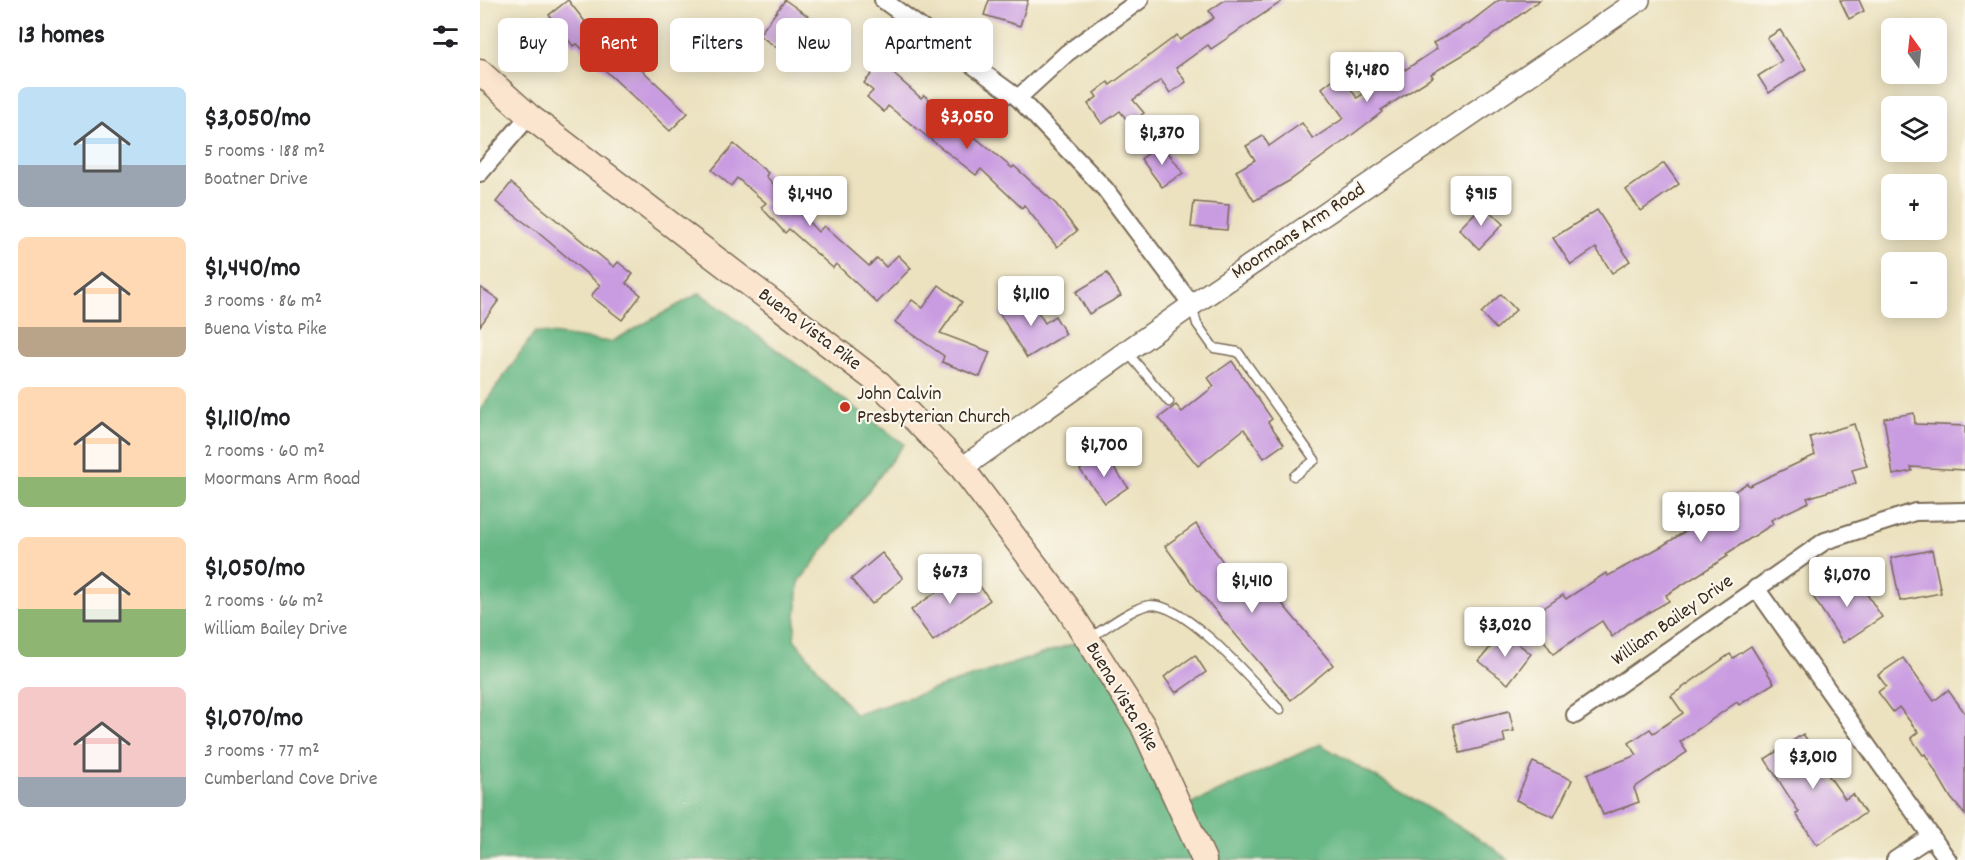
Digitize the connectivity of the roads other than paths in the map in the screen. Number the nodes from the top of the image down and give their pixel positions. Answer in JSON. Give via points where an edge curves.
{"nodes":[{"id":1,"x":884,"y":0,"type":"edge"},
{"id":2,"x":1140,"y":0,"type":"edge"},
{"id":3,"x":1639,"y":0,"type":"edge"},
{"id":4,"x":480,"y":72,"type":"edge"},
{"id":5,"x":1017,"y":98,"type":"junction"},
{"id":6,"x":529,"y":116,"type":"junction"},
{"id":7,"x":480,"y":173,"type":"edge"},
{"id":8,"x":1192,"y":305,"type":"junction"},
{"id":9,"x":1126,"y":351,"type":"junction"},
{"id":10,"x":1169,"y":402,"type":"dead end"},
{"id":11,"x":962,"y":468,"type":"junction"},
{"id":12,"x":1294,"y":476,"type":"dead end"},
{"id":13,"x":1965,"y":511,"type":"edge"},
{"id":14,"x":1756,"y":588,"type":"junction"},
{"id":15,"x":1088,"y":639,"type":"junction"},
{"id":16,"x":1280,"y":711,"type":"dead end"},
{"id":17,"x":1575,"y":715,"type":"dead end"},
{"id":18,"x":1931,"y":836,"type":"junction"},
{"id":19,"x":1204,"y":860,"type":"edge"},
{"id":20,"x":1895,"y":860,"type":"edge"},
{"id":21,"x":1948,"y":860,"type":"edge"}],
"edges":[{"from":1,"to":5,"type":"street"},
{"from":2,"to":5,"type":"street","via":[[1067,53]]},
{"from":3,"to":8,"type":"street","name":"Moormans Arm Road"},
{"from":4,"to":6,"type":"main road","name":"Buena Vista Pike"},
{"from":5,"to":8,"type":"street","via":[[1105,189]]},
{"from":6,"to":7,"type":"street"},
{"from":6,"to":11,"type":"main road","name":"Buena Vista Pike","via":[[879,383]]},
{"from":8,"to":9,"type":"street","name":"Moormans Arm Road"},
{"from":8,"to":12,"type":"lane","via":[[1197,324],[1214,348],[1238,352],[1315,460]]},
{"from":9,"to":10,"type":"lane"},
{"from":9,"to":11,"type":"street","name":"Moormans Arm Road"},
{"from":11,"to":15,"type":"main road","name":"Buena Vista Pike"},
{"from":13,"to":14,"type":"street","name":"William Bailey Drive","via":[[1915,512],[1825,541]]},
{"from":14,"to":17,"type":"street","name":"William Bailey Drive"},
{"from":14,"to":18,"type":"street"},
{"from":15,"to":16,"type":"lane","via":[[1149,604],[1170,608],[1200,630]]},
{"from":15,"to":19,"type":"main road","name":"Buena Vista Pike","via":[[1142,724]]},
{"from":18,"to":20,"type":"street"},
{"from":18,"to":21,"type":"street"}]}
